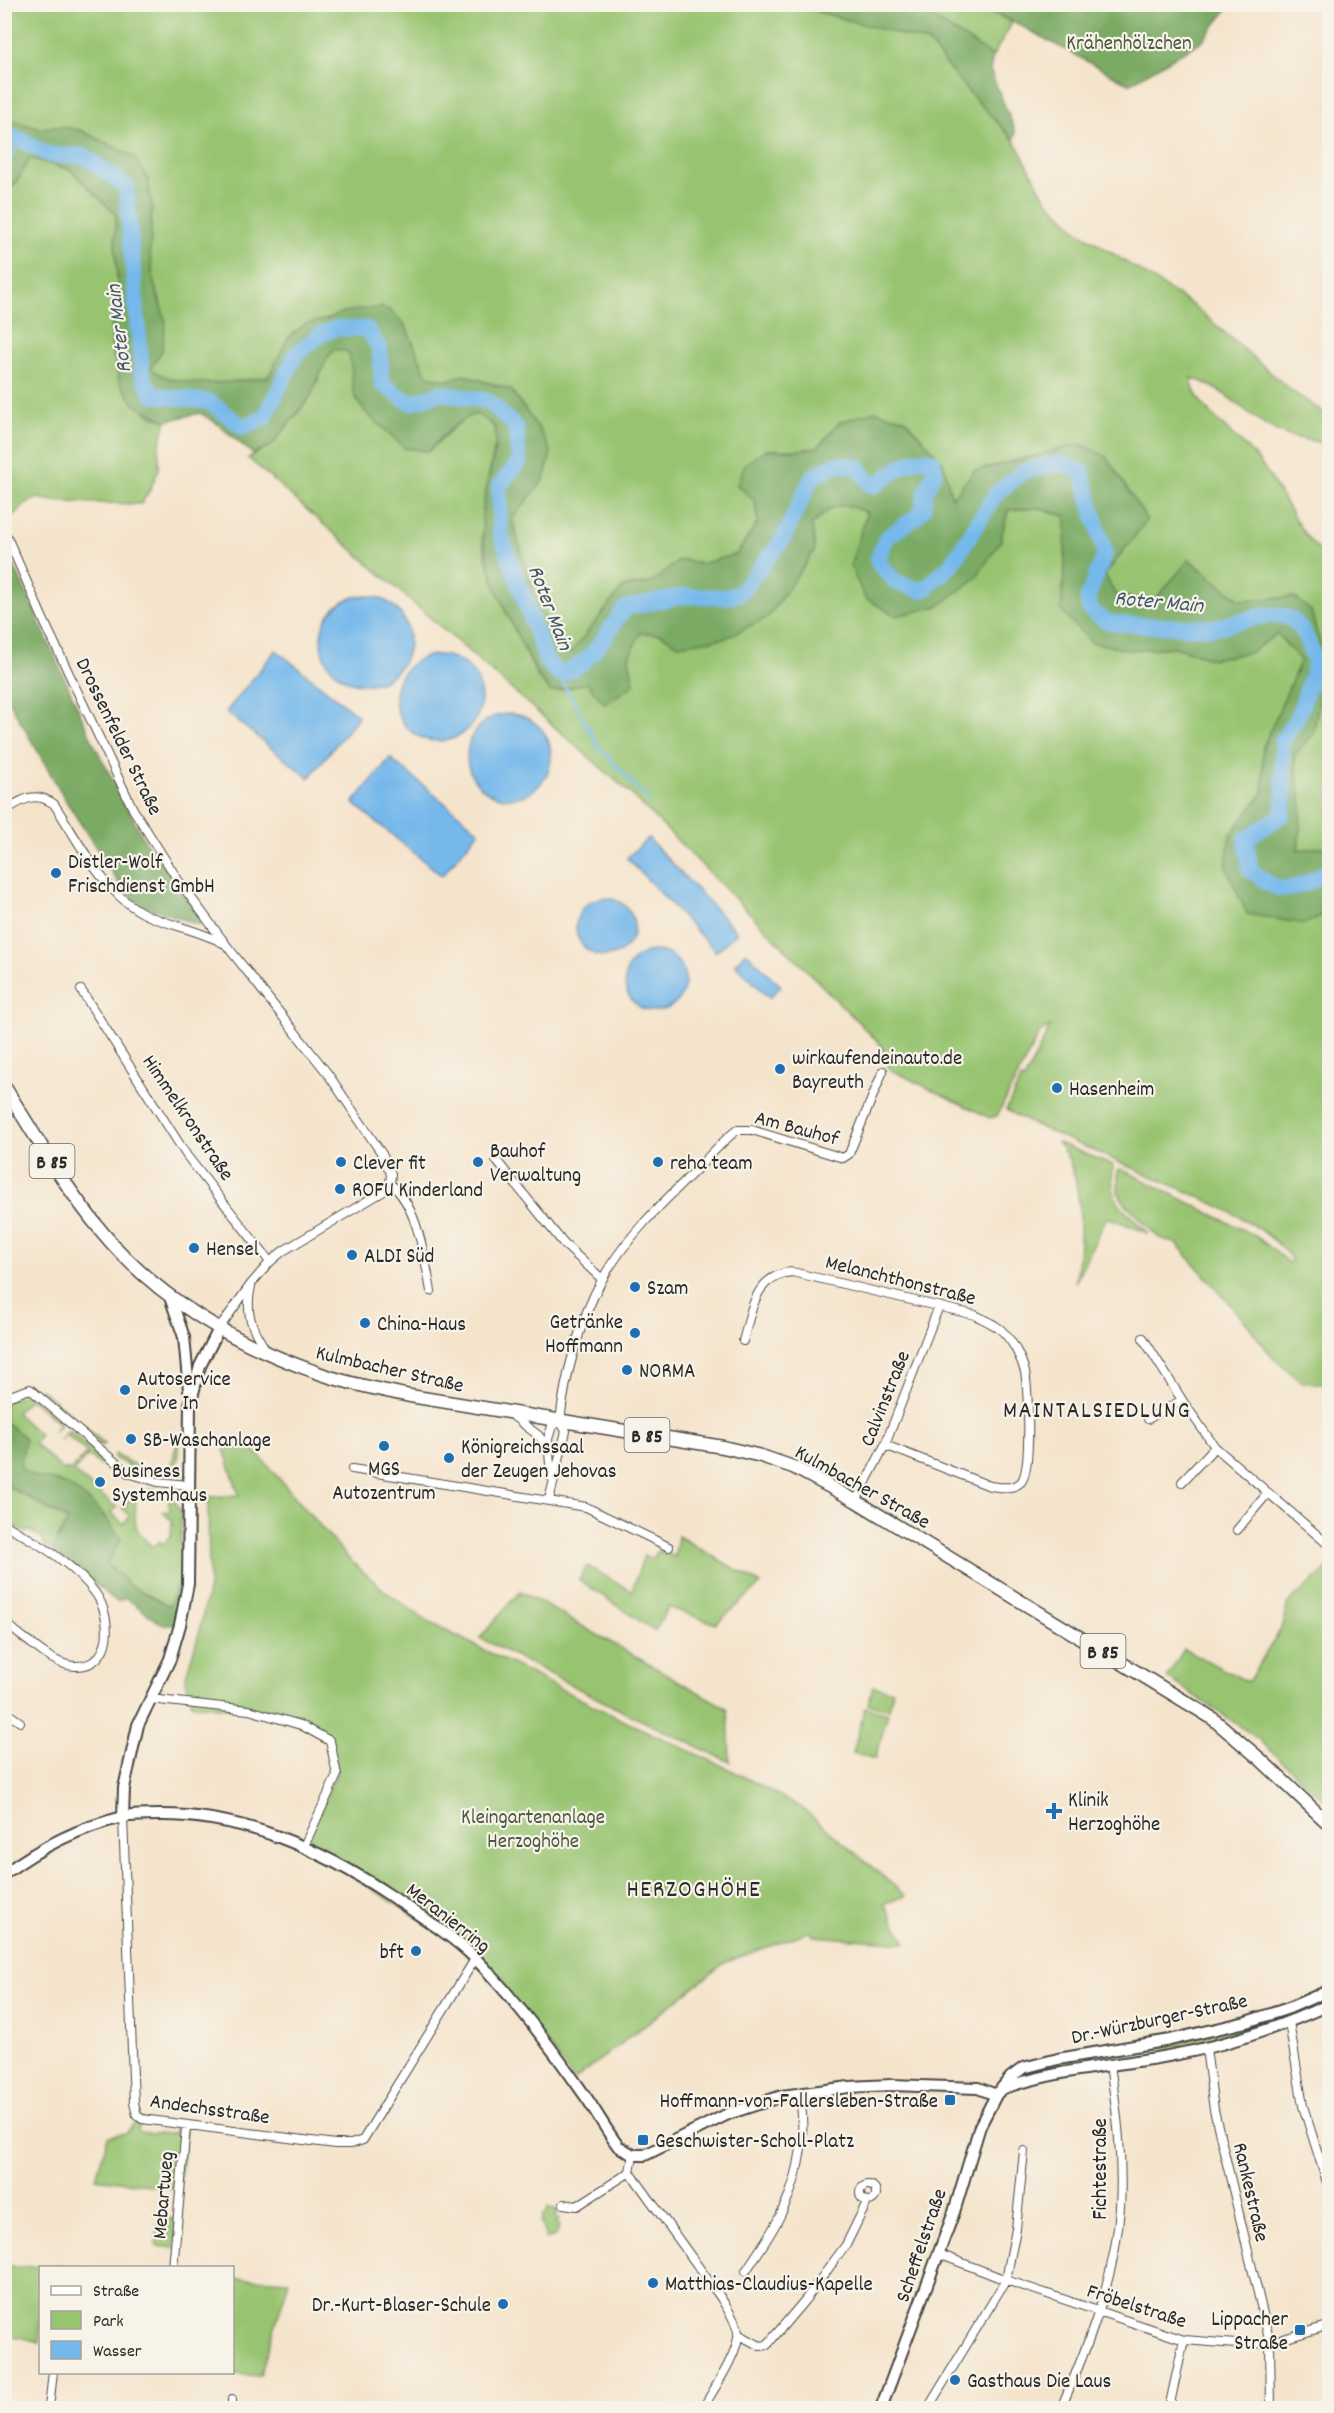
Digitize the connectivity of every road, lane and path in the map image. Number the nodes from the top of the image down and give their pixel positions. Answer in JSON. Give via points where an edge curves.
{"nodes":[{"id":1,"x":4,"y":530,"type":"edge"},
{"id":2,"x":4,"y":811,"type":"edge"},
{"id":3,"x":227,"y":946,"type":"junction"},
{"id":4,"x":81,"y":990,"type":"dead end"},
{"id":5,"x":883,"y":1071,"type":"dead end"},
{"id":6,"x":4,"y":1086,"type":"edge"},
{"id":7,"x":496,"y":1160,"type":"dead end"},
{"id":8,"x":390,"y":1184,"type":"junction"},
{"id":9,"x":270,"y":1262,"type":"junction"},
{"id":10,"x":602,"y":1279,"type":"junction"},
{"id":11,"x":251,"y":1284,"type":"junction"},
{"id":12,"x":431,"y":1291,"type":"dead end"},
{"id":13,"x":170,"y":1297,"type":"junction"},
{"id":14,"x":939,"y":1306,"type":"junction"},
{"id":15,"x":220,"y":1327,"type":"junction"},
{"id":16,"x":1143,"y":1338,"type":"dead end"},
{"id":17,"x":742,"y":1341,"type":"dead end"},
{"id":18,"x":269,"y":1353,"type":"junction"},
{"id":19,"x":4,"y":1398,"type":"edge"},
{"id":20,"x":1182,"y":1400,"type":"junction"},
{"id":21,"x":190,"y":1405,"type":"junction"},
{"id":22,"x":508,"y":1413,"type":"junction"},
{"id":23,"x":1148,"y":1419,"type":"dead end"},
{"id":24,"x":560,"y":1421,"type":"junction"},
{"id":25,"x":885,"y":1445,"type":"junction"},
{"id":26,"x":1215,"y":1447,"type":"junction"},
{"id":27,"x":548,"y":1453,"type":"junction"},
{"id":28,"x":352,"y":1469,"type":"dead end"},
{"id":29,"x":1182,"y":1482,"type":"dead end"},
{"id":30,"x":552,"y":1484,"type":"junction"},
{"id":31,"x":188,"y":1485,"type":"junction"},
{"id":32,"x":1267,"y":1494,"type":"junction"},
{"id":33,"x":549,"y":1500,"type":"junction"},
{"id":34,"x":856,"y":1501,"type":"junction"},
{"id":35,"x":4,"y":1524,"type":"edge"},
{"id":36,"x":1237,"y":1530,"type":"dead end"},
{"id":37,"x":1329,"y":1546,"type":"edge"},
{"id":38,"x":669,"y":1547,"type":"dead end"},
{"id":39,"x":5,"y":1623,"type":"edge"},
{"id":40,"x":150,"y":1699,"type":"junction"},
{"id":41,"x":4,"y":1711,"type":"edge"},
{"id":42,"x":20,"y":1722,"type":"dead end"},
{"id":43,"x":123,"y":1817,"type":"junction"},
{"id":44,"x":1329,"y":1825,"type":"edge"},
{"id":45,"x":304,"y":1846,"type":"junction"},
{"id":46,"x":4,"y":1874,"type":"edge"},
{"id":47,"x":475,"y":1959,"type":"junction"},
{"id":48,"x":1329,"y":1990,"type":"edge"},
{"id":49,"x":1329,"y":2004,"type":"edge"},
{"id":50,"x":1289,"y":2022,"type":"junction"},
{"id":51,"x":1206,"y":2048,"type":"junction"},
{"id":52,"x":1110,"y":2065,"type":"junction"},
{"id":53,"x":998,"y":2092,"type":"junction"},
{"id":54,"x":799,"y":2094,"type":"junction"},
{"id":55,"x":186,"y":2127,"type":"junction"},
{"id":56,"x":1024,"y":2151,"type":"dead end"},
{"id":57,"x":633,"y":2155,"type":"junction"},
{"id":58,"x":630,"y":2172,"type":"junction"},
{"id":59,"x":1329,"y":2192,"type":"edge"},
{"id":60,"x":867,"y":2202,"type":"dead end"},
{"id":61,"x":564,"y":2204,"type":"dead end"},
{"id":62,"x":939,"y":2254,"type":"junction"},
{"id":63,"x":173,"y":2266,"type":"edge"},
{"id":64,"x":746,"y":2271,"type":"dead end"},
{"id":65,"x":1006,"y":2280,"type":"junction"},
{"id":66,"x":1098,"y":2312,"type":"junction"},
{"id":67,"x":1329,"y":2325,"type":"edge"},
{"id":68,"x":738,"y":2334,"type":"junction"},
{"id":69,"x":1184,"y":2340,"type":"junction"},
{"id":70,"x":1270,"y":2343,"type":"junction"},
{"id":71,"x":52,"y":2374,"type":"edge"},
{"id":72,"x":232,"y":2399,"type":"dead end"},
{"id":73,"x":50,"y":2409,"type":"edge"},
{"id":74,"x":232,"y":2409,"type":"edge"},
{"id":75,"x":703,"y":2409,"type":"edge"},
{"id":76,"x":881,"y":2409,"type":"edge"},
{"id":77,"x":928,"y":2409,"type":"edge"},
{"id":78,"x":1061,"y":2409,"type":"edge"},
{"id":79,"x":1169,"y":2409,"type":"edge"},
{"id":80,"x":1271,"y":2409,"type":"edge"}],
"edges":[{"from":1,"to":3,"type":"street","name":"Drossenfelder Straße","via":[[133,809],[178,880]]},
{"from":2,"to":3,"type":"street","name":"Drossenfelder Straße","via":[[30,796],[48,800],[102,876],[130,905]]},
{"from":3,"to":8,"type":"street","name":"Drossenfelder Straße","via":[[328,1074],[389,1165]]},
{"from":4,"to":9,"type":"street","name":"Himmelkronstraße","via":[[187,1156]]},
{"from":5,"to":10,"type":"street","name":"Am Bauhof","via":[[849,1154],[837,1157],[752,1130],[737,1130],[671,1194]]},
{"from":6,"to":13,"type":"main road","number":"B 85","via":[[103,1234]]},
{"from":7,"to":10,"type":"street","via":[[564,1244]]},
{"from":8,"to":9,"type":"street"},
{"from":8,"to":12,"type":"street","name":"Drossenfelder Straße","via":[[398,1189],[412,1215]]},
{"from":9,"to":11,"type":"street"},
{"from":10,"to":24,"type":"street","name":"Am Bauhof","via":[[572,1362]]},
{"from":11,"to":15,"type":"street"},
{"from":11,"to":18,"type":"street","via":[[248,1316]]},
{"from":13,"to":15,"type":"main road","name":"Kulmbacher Straße","number":"B 85"},
{"from":13,"to":21,"type":"street","via":[[185,1345]]},
{"from":14,"to":17,"type":"street","name":"Melanchthonstraße","via":[[800,1272],[785,1273],[772,1277],[761,1287]]},
{"from":14,"to":25,"type":"street","name":"Calvinstraße"},
{"from":14,"to":25,"type":"street","name":"Melanchthonstraße","via":[[975,1315],[998,1327],[1012,1343],[1025,1371],[1029,1453],[1025,1476],[1014,1486],[990,1486]]},
{"from":15,"to":18,"type":"main road","name":"Kulmbacher Straße","number":"B 85"},
{"from":15,"to":21,"type":"street","via":[[200,1366]]},
{"from":16,"to":20,"type":"street"},
{"from":18,"to":22,"type":"main road","name":"Kulmbacher Straße","number":"B 85","via":[[363,1386]]},
{"from":19,"to":31,"type":"street","via":[[30,1389],[128,1473]]},
{"from":20,"to":23,"type":"street"},
{"from":20,"to":26,"type":"street"},
{"from":21,"to":31,"type":"street"},
{"from":22,"to":24,"type":"main road","name":"Kulmbacher Straße","number":"B 85"},
{"from":22,"to":27,"type":"street","via":[[539,1436]]},
{"from":24,"to":27,"type":"street","via":[[549,1431]]},
{"from":24,"to":30,"type":"street","via":[[566,1431]]},
{"from":24,"to":34,"type":"main road","name":"Kulmbacher Straße","number":"B 85","via":[[761,1456],[793,1467]]},
{"from":25,"to":34,"type":"street","name":"Calvinstraße"},
{"from":26,"to":29,"type":"street"},
{"from":26,"to":32,"type":"street"},
{"from":27,"to":30,"type":"street"},
{"from":28,"to":33,"type":"street"},
{"from":30,"to":33,"type":"street"},
{"from":31,"to":40,"type":"street","via":[[188,1584],[170,1659]]},
{"from":32,"to":36,"type":"street"},
{"from":32,"to":37,"type":"street"},
{"from":33,"to":38,"type":"street","via":[[597,1511]]},
{"from":34,"to":44,"type":"main road","name":"Kulmbacher Straße","number":"B 85","via":[[1212,1718]]},
{"from":35,"to":39,"type":"street","via":[[72,1569],[96,1593],[108,1628],[106,1644],[89,1664],[65,1665]]},
{"from":40,"to":43,"type":"street","via":[[131,1753]]},
{"from":40,"to":45,"type":"street","via":[[249,1710],[301,1725],[330,1742],[336,1775]]},
{"from":41,"to":42,"type":"street"},
{"from":43,"to":45,"type":"street","name":"Meranierring","via":[[179,1815],[218,1820]]},
{"from":43,"to":46,"type":"street","name":"Meranierring","via":[[41,1850]]},
{"from":43,"to":55,"type":"street","name":"Andechsstraße","via":[[134,2108],[142,2119]]},
{"from":45,"to":47,"type":"street","name":"Meranierring","via":[[380,1889]]},
{"from":47,"to":55,"type":"street","name":"Andechsstraße","via":[[363,2140],[335,2144]]},
{"from":47,"to":57,"type":"street","name":"Meranierring","via":[[540,2033],[618,2146]]},
{"from":48,"to":53,"type":"street","name":"Dr.-Würzburger-Straße","via":[[1235,2025],[1023,2068]]},
{"from":49,"to":50,"type":"street","name":"Dr.-Würzburger-Straße"},
{"from":50,"to":51,"type":"street","name":"Dr.-Würzburger-Straße"},
{"from":50,"to":59,"type":"street","via":[[1303,2106]]},
{"from":51,"to":52,"type":"street","name":"Dr.-Würzburger-Straße"},
{"from":51,"to":70,"type":"street","name":"Rankestraße","via":[[1214,2110]]},
{"from":52,"to":53,"type":"street","name":"Dr.-Würzburger-Straße","via":[[1034,2079]]},
{"from":52,"to":66,"type":"street","name":"Fichtestraße","via":[[1120,2140],[1120,2208]]},
{"from":53,"to":54,"type":"street","via":[[947,2085],[849,2087]]},
{"from":53,"to":62,"type":"street","name":"Scheffelstraße","via":[[980,2126]]},
{"from":54,"to":57,"type":"street","via":[[755,2103],[645,2155]]},
{"from":54,"to":64,"type":"street","via":[[802,2140],[794,2181],[784,2208]]},
{"from":55,"to":63,"type":"street","name":"Mebartweg"},
{"from":56,"to":65,"type":"street"},
{"from":57,"to":58,"type":"street"},
{"from":58,"to":61,"type":"street","via":[[577,2206]]},
{"from":58,"to":68,"type":"street","via":[[721,2298]]},
{"from":60,"to":68,"type":"street","via":[[846,2245],[767,2345],[760,2346]]},
{"from":62,"to":65,"type":"street","name":"Fröbelstraße"},
{"from":62,"to":76,"type":"street","name":"Scheffelstraße"},
{"from":65,"to":66,"type":"street","name":"Fröbelstraße"},
{"from":65,"to":77,"type":"street"},
{"from":66,"to":69,"type":"street","name":"Fröbelstraße"},
{"from":66,"to":78,"type":"street","name":"Fichtestraße"},
{"from":67,"to":70,"type":"street","name":"Fröbelstraße"},
{"from":68,"to":75,"type":"street","via":[[736,2347]]},
{"from":69,"to":70,"type":"street","name":"Fröbelstraße"},
{"from":69,"to":79,"type":"street"},
{"from":70,"to":80,"type":"street","name":"Rankestraße"},
{"from":71,"to":73,"type":"street"},
{"from":72,"to":74,"type":"street"}]}
